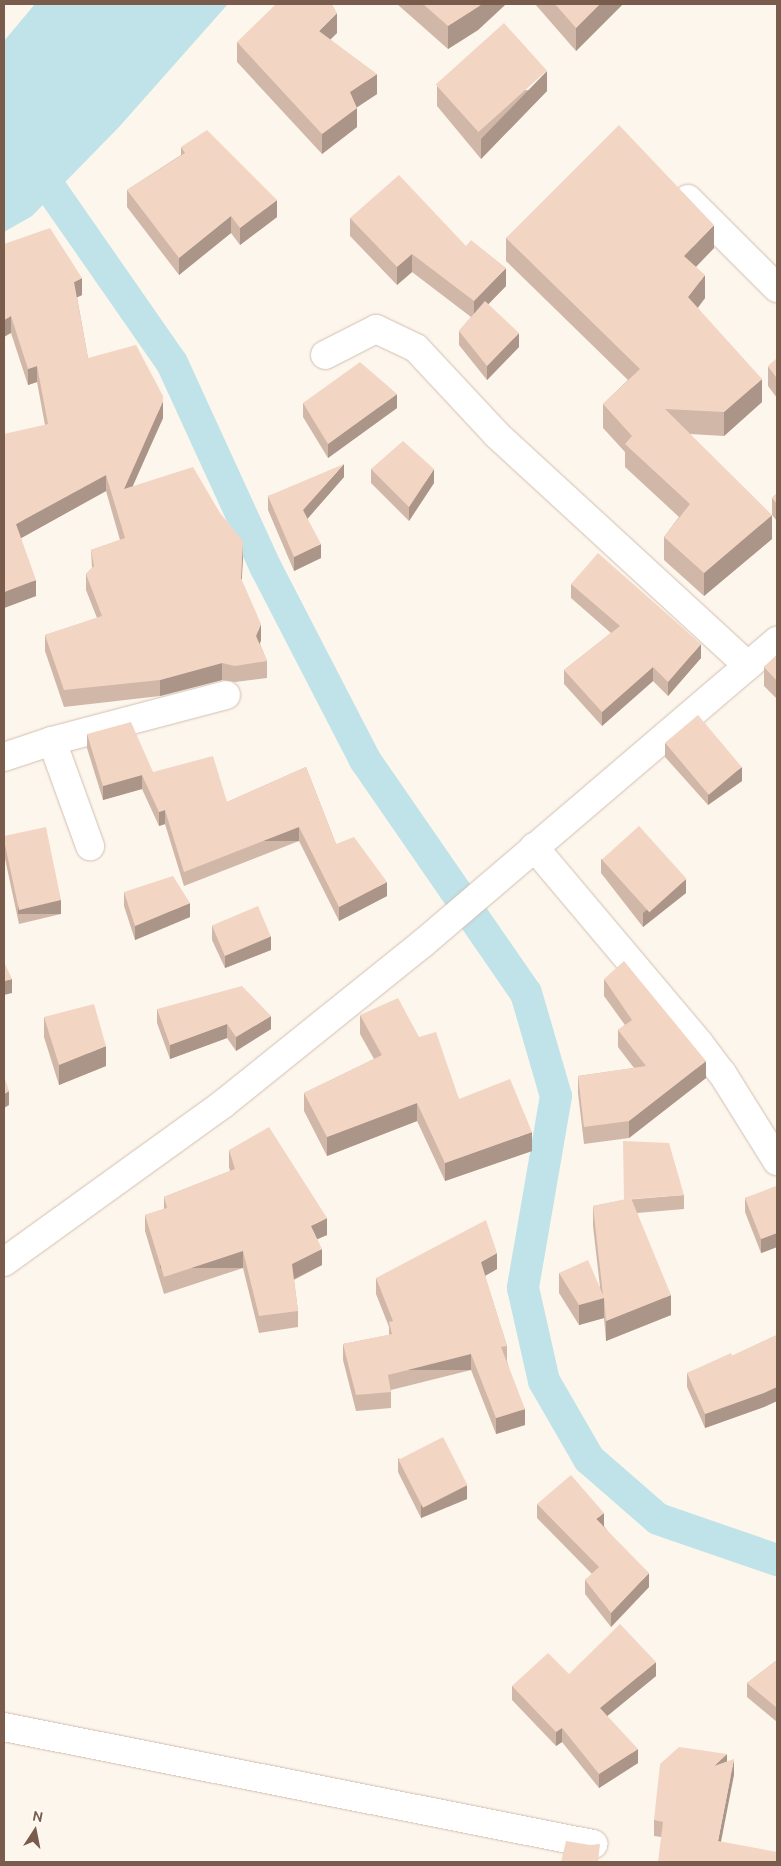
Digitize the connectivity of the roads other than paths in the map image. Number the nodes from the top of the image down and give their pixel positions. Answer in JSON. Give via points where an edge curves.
{"nodes":[{"id":1,"x":668,"y":178,"type":"edge"},
{"id":2,"x":777,"y":288,"type":"edge"},
{"id":3,"x":325,"y":355,"type":"dead end"},
{"id":4,"x":777,"y":641,"type":"edge"},
{"id":5,"x":748,"y":666,"type":"junction"},
{"id":6,"x":226,"y":695,"type":"dead end"},
{"id":7,"x":52,"y":741,"type":"junction"},
{"id":8,"x":4,"y":757,"type":"edge"},
{"id":9,"x":90,"y":846,"type":"dead end"},
{"id":10,"x":531,"y":850,"type":"junction"},
{"id":11,"x":777,"y":1161,"type":"edge"},
{"id":12,"x":4,"y":1262,"type":"edge"},
{"id":13,"x":4,"y":1727,"type":"edge"},
{"id":14,"x":593,"y":1844,"type":"edge"}],
"edges":[{"from":1,"to":2,"type":"street"},
{"from":3,"to":5,"type":"street","via":[[376,330],[416,348],[498,435]]},
{"from":4,"to":5,"type":"street"},
{"from":5,"to":10,"type":"street"},
{"from":6,"to":7,"type":"street"},
{"from":7,"to":8,"type":"street"},
{"from":7,"to":9,"type":"street"},
{"from":10,"to":11,"type":"street","via":[[716,1066]]},
{"from":10,"to":12,"type":"street","via":[[422,944],[223,1104]]},
{"from":13,"to":14,"type":"street"}]}
